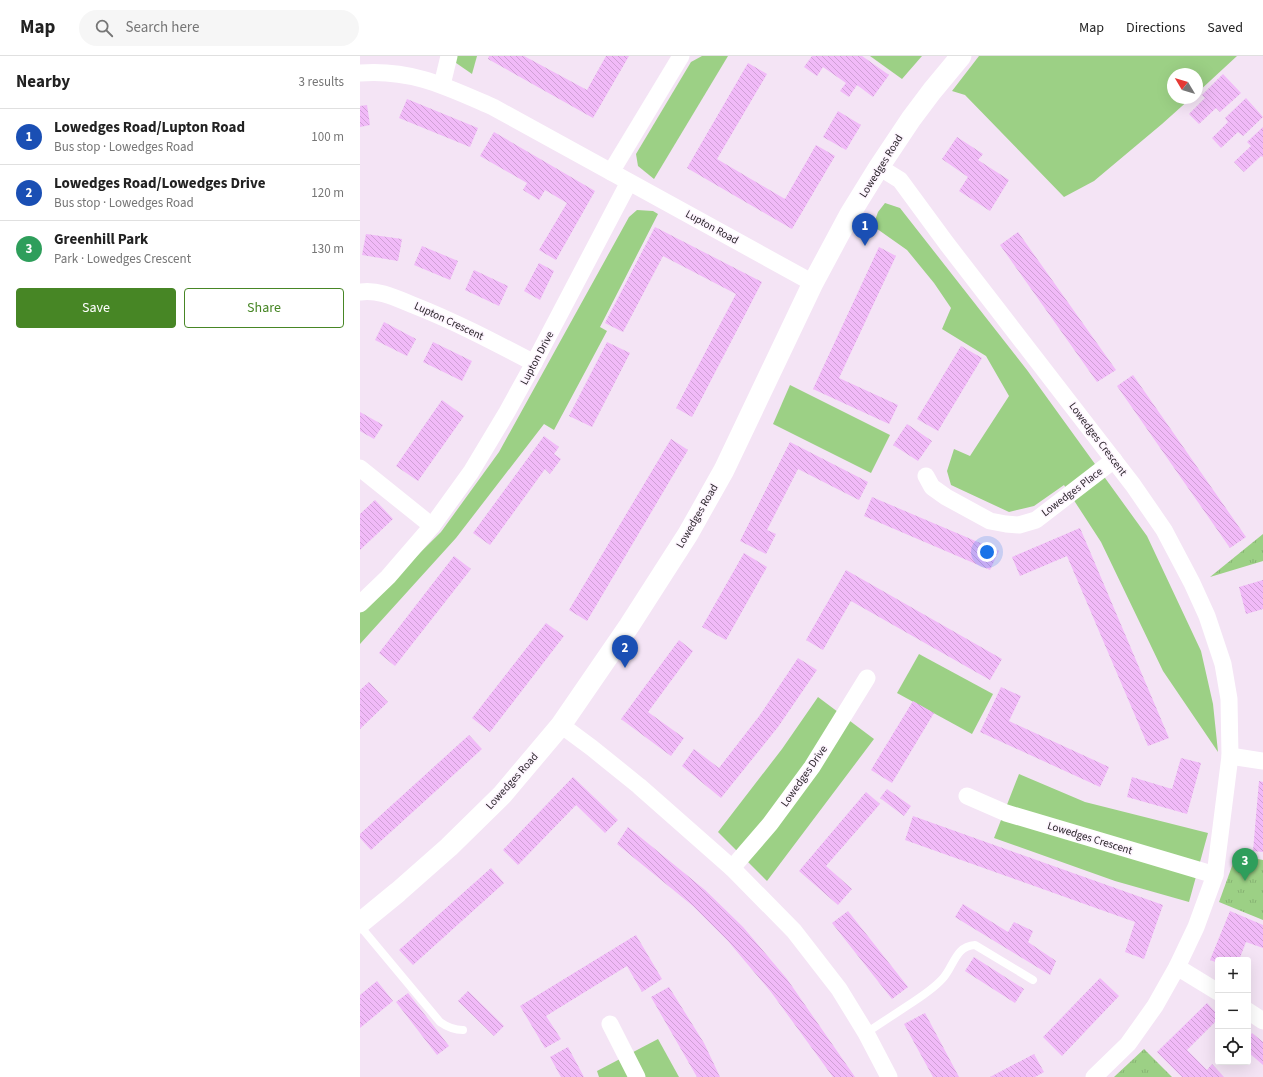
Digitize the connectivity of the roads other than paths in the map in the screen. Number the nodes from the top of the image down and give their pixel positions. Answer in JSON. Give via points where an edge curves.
{"nodes":[{"id":1,"x":449,"y":56,"type":"edge"},
{"id":2,"x":681,"y":56,"type":"edge"},
{"id":3,"x":961,"y":56,"type":"edge"},
{"id":4,"x":360,"y":73,"type":"edge"},
{"id":5,"x":442,"y":85,"type":"junction"},
{"id":6,"x":879,"y":167,"type":"junction"},
{"id":7,"x":611,"y":172,"type":"junction"},
{"id":8,"x":629,"y":182,"type":"junction"},
{"id":9,"x":813,"y":283,"type":"junction"},
{"id":10,"x":360,"y":292,"type":"edge"},
{"id":11,"x":534,"y":363,"type":"junction"},
{"id":12,"x":1114,"y":460,"type":"junction"},
{"id":13,"x":360,"y":468,"type":"edge"},
{"id":14,"x":926,"y":476,"type":"dead end"},
{"id":15,"x":432,"y":526,"type":"junction"},
{"id":16,"x":360,"y":604,"type":"edge"},
{"id":17,"x":867,"y":678,"type":"dead end"},
{"id":18,"x":561,"y":725,"type":"junction"},
{"id":19,"x":1230,"y":756,"type":"junction"},
{"id":20,"x":1263,"y":761,"type":"edge"},
{"id":21,"x":967,"y":796,"type":"dead end"},
{"id":22,"x":732,"y":868,"type":"junction"},
{"id":23,"x":1215,"y":875,"type":"junction"},
{"id":24,"x":360,"y":923,"type":"edge"},
{"id":25,"x":360,"y":926,"type":"edge"},
{"id":26,"x":1177,"y":967,"type":"junction"},
{"id":27,"x":1034,"y":980,"type":"dead end"},
{"id":28,"x":1215,"y":990,"type":"edge"},
{"id":29,"x":1251,"y":1014,"type":"edge"},
{"id":30,"x":1263,"y":1021,"type":"edge"},
{"id":31,"x":610,"y":1024,"type":"dead end"},
{"id":32,"x":463,"y":1030,"type":"dead end"},
{"id":33,"x":866,"y":1033,"type":"junction"},
{"id":34,"x":638,"y":1077,"type":"edge"},
{"id":35,"x":889,"y":1077,"type":"edge"},
{"id":36,"x":1094,"y":1077,"type":"edge"}],
"edges":[{"from":1,"to":5,"type":"street"},
{"from":2,"to":7,"type":"street"},
{"from":3,"to":6,"type":"street","name":"Lowedges Road","via":[[915,114]]},
{"from":4,"to":5,"type":"street","name":"Lupton Road","via":[[378,72],[413,76]]},
{"from":5,"to":7,"type":"street","name":"Lupton Road","via":[[493,107]]},
{"from":6,"to":9,"type":"street","name":"Lowedges Road"},
{"from":6,"to":12,"type":"street","name":"Lowedges Crescent","via":[[900,180]]},
{"from":7,"to":8,"type":"street","name":"Lupton Road"},
{"from":8,"to":9,"type":"street","name":"Lupton Road"},
{"from":8,"to":11,"type":"street","name":"Lupton Drive"},
{"from":9,"to":18,"type":"street","name":"Lowedges Road","via":[[724,470],[688,534]]},
{"from":10,"to":11,"type":"street","name":"Lupton Crescent","via":[[368,290],[390,295],[435,313]]},
{"from":11,"to":15,"type":"street","name":"Lupton Drive","via":[[471,472]]},
{"from":12,"to":14,"type":"street","name":"Lowedges Place","via":[[1036,520],[1020,525],[990,521],[946,497],[932,487]]},
{"from":12,"to":19,"type":"street","name":"Lowedges Crescent","via":[[1164,530],[1207,616],[1223,664],[1229,699]]},
{"from":13,"to":15,"type":"street"},
{"from":15,"to":16,"type":"street","name":"Lupton Drive","via":[[388,578]]},
{"from":17,"to":22,"type":"street","name":"Lowedges Drive","via":[[812,767],[770,824]]},
{"from":18,"to":22,"type":"street","via":[[639,786]]},
{"from":18,"to":24,"type":"street","name":"Lowedges Road","via":[[502,794],[449,847]]},
{"from":19,"to":20,"type":"street"},
{"from":19,"to":23,"type":"street","name":"Lowedges Crescent"},
{"from":21,"to":23,"type":"street","name":"Lowedges Crescent","via":[[1006,813]]},
{"from":22,"to":33,"type":"street","via":[[794,931],[839,989]]},
{"from":23,"to":26,"type":"street","name":"Lowedges Crescent","via":[[1196,927]]},
{"from":25,"to":32,"type":"lane","via":[[440,1022],[447,1027]]},
{"from":26,"to":28,"type":"street"},
{"from":26,"to":36,"type":"street","name":"Lowedges Crescent","via":[[1155,1006],[1128,1044]]},
{"from":27,"to":33,"type":"lane","via":[[975,945],[968,946],[952,961],[944,977],[928,992]]},
{"from":29,"to":30,"type":"street"},
{"from":31,"to":34,"type":"street"},
{"from":33,"to":35,"type":"street"}]}
